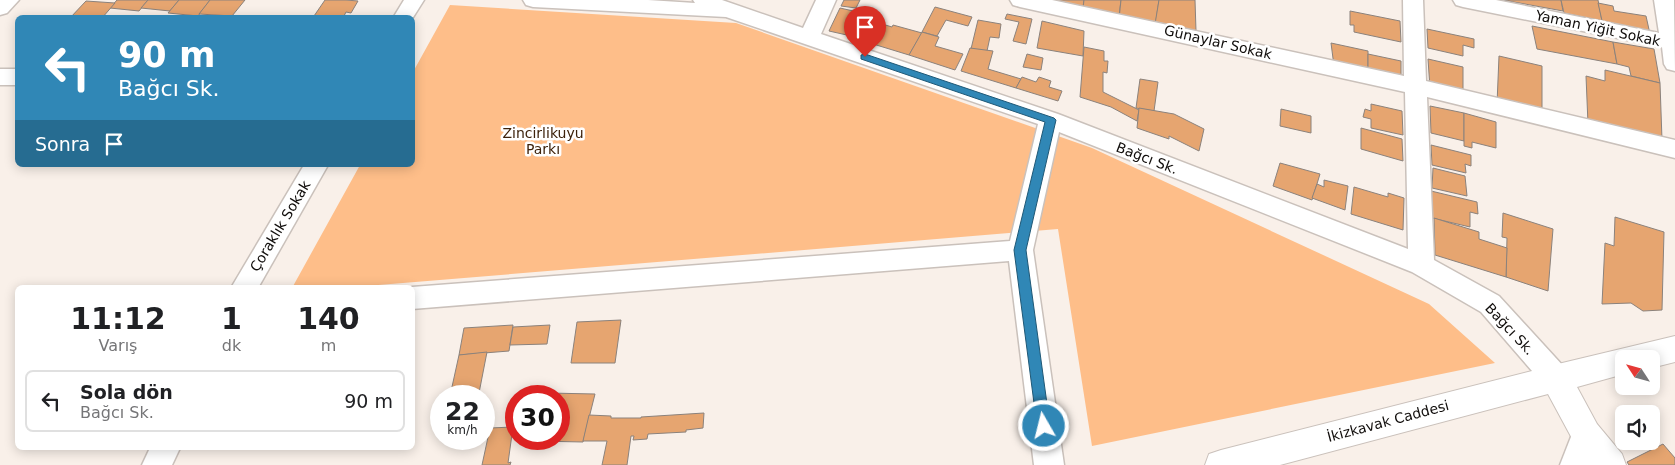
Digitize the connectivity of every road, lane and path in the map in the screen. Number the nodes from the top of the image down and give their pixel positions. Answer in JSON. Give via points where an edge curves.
{"nodes":[{"id":1,"x":9,"y":0,"type":"edge"},
{"id":2,"x":414,"y":0,"type":"edge"},
{"id":3,"x":533,"y":0,"type":"edge"},
{"id":4,"x":703,"y":0,"type":"edge"},
{"id":5,"x":826,"y":0,"type":"edge"},
{"id":6,"x":1020,"y":0,"type":"edge"},
{"id":7,"x":1413,"y":0,"type":"edge"},
{"id":8,"x":1463,"y":0,"type":"edge"},
{"id":9,"x":1664,"y":0,"type":"edge"},
{"id":10,"x":0,"y":8,"type":"edge"},
{"id":11,"x":730,"y":11,"type":"junction"},
{"id":12,"x":406,"y":15,"type":"edge"},
{"id":13,"x":809,"y":38,"type":"junction"},
{"id":14,"x":1673,"y":43,"type":"edge"},
{"id":15,"x":1675,"y":64,"type":"edge"},
{"id":16,"x":0,"y":77,"type":"edge"},
{"id":17,"x":15,"y":77,"type":"edge"},
{"id":18,"x":1416,"y":86,"type":"junction"},
{"id":19,"x":1050,"y":120,"type":"junction"},
{"id":20,"x":1675,"y":149,"type":"edge"},
{"id":21,"x":315,"y":167,"type":"edge"},
{"id":22,"x":1020,"y":250,"type":"junction"},
{"id":23,"x":1421,"y":265,"type":"junction"},
{"id":24,"x":246,"y":285,"type":"edge"},
{"id":25,"x":415,"y":298,"type":"edge"},
{"id":26,"x":1675,"y":349,"type":"edge"},
{"id":27,"x":1660,"y":353,"type":"edge"},
{"id":28,"x":1615,"y":363,"type":"edge"},
{"id":29,"x":1555,"y":377,"type":"junction"},
{"id":30,"x":1586,"y":434,"type":"junction"},
{"id":31,"x":165,"y":450,"type":"edge"},
{"id":32,"x":157,"y":465,"type":"edge"},
{"id":33,"x":1049,"y":465,"type":"edge"},
{"id":34,"x":1221,"y":465,"type":"edge"},
{"id":35,"x":1575,"y":465,"type":"edge"},
{"id":36,"x":1610,"y":465,"type":"edge"}],
"edges":[{"from":1,"to":10,"type":"street"},
{"from":2,"to":12,"type":"street"},
{"from":3,"to":11,"type":"street"},
{"from":4,"to":11,"type":"street","name":"Bağcı Sk."},
{"from":5,"to":13,"type":"street"},
{"from":6,"to":18,"type":"street","name":"Günaylar Sokak"},
{"from":7,"to":18,"type":"street"},
{"from":8,"to":14,"type":"street","name":"Yaman Yiğit Sokak"},
{"from":9,"to":14,"type":"street"},
{"from":11,"to":13,"type":"street","name":"Bağcı Sk."},
{"from":13,"to":19,"type":"street","name":"Bağcı Sk."},
{"from":14,"to":15,"type":"street"},
{"from":16,"to":17,"type":"street"},
{"from":18,"to":20,"type":"street","name":"Günaylar Sokak"},
{"from":18,"to":23,"type":"street"},
{"from":19,"to":22,"type":"street"},
{"from":19,"to":23,"type":"street","name":"Bağcı Sk."},
{"from":21,"to":24,"type":"street","name":"Çoraklık Sokak"},
{"from":22,"to":25,"type":"street"},
{"from":22,"to":33,"type":"street"},
{"from":23,"to":29,"type":"street","name":"Bağcı Sk.","via":[[1490,304]]},
{"from":26,"to":27,"type":"street"},
{"from":28,"to":29,"type":"street","name":"İkizkavak Caddesi"},
{"from":29,"to":30,"type":"street"},
{"from":29,"to":34,"type":"street","name":"İkizkavak Caddesi"},
{"from":30,"to":35,"type":"street"},
{"from":30,"to":36,"type":"street"},
{"from":31,"to":32,"type":"street"}]}
